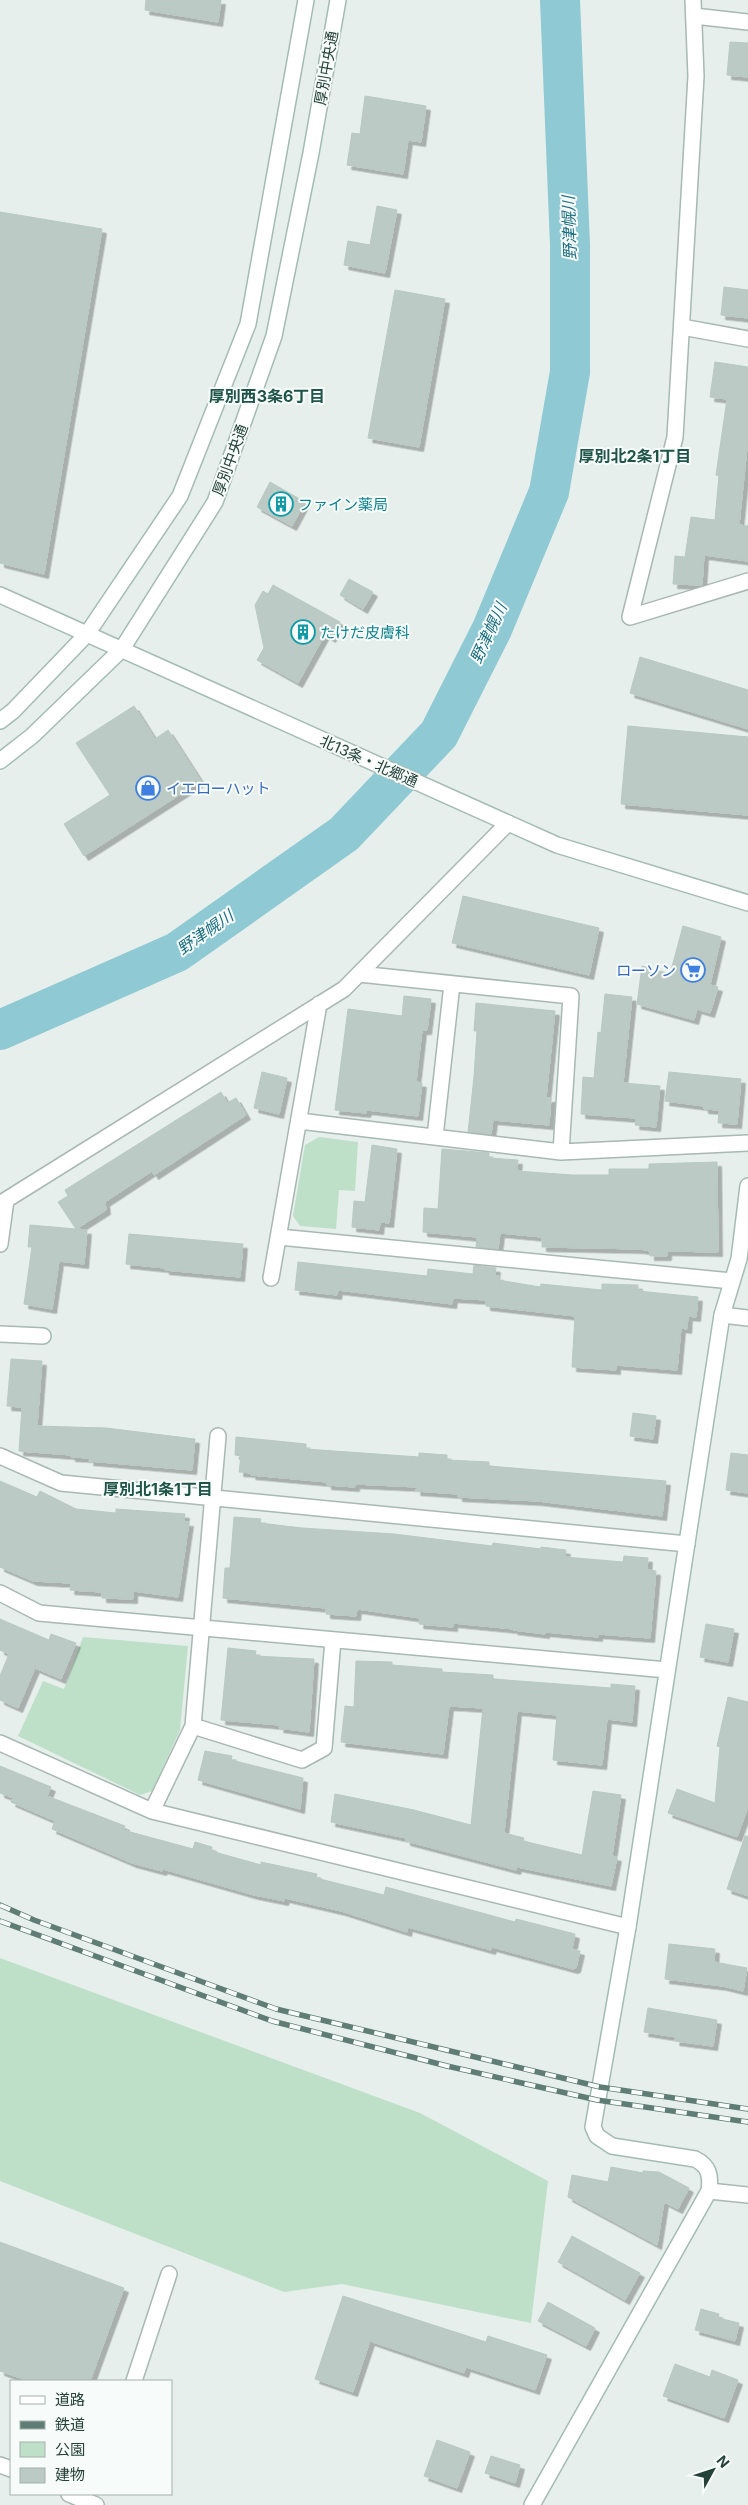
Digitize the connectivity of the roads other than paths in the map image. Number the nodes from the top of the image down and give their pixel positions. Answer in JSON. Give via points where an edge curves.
{"nodes":[{"id":1,"x":306,"y":0,"type":"edge"},
{"id":2,"x":338,"y":0,"type":"edge"},
{"id":3,"x":693,"y":0,"type":"edge"},
{"id":4,"x":694,"y":16,"type":"junction"},
{"id":5,"x":748,"y":22,"type":"edge"},
{"id":6,"x":682,"y":327,"type":"junction"},
{"id":7,"x":748,"y":339,"type":"edge"},
{"id":8,"x":748,"y":581,"type":"edge"},
{"id":9,"x":0,"y":595,"type":"edge"},
{"id":10,"x":87,"y":634,"type":"junction"},
{"id":11,"x":122,"y":649,"type":"junction"},
{"id":12,"x":0,"y":721,"type":"edge"},
{"id":13,"x":0,"y":761,"type":"edge"},
{"id":14,"x":508,"y":823,"type":"junction"},
{"id":15,"x":748,"y":903,"type":"edge"},
{"id":16,"x":359,"y":974,"type":"junction"},
{"id":17,"x":452,"y":984,"type":"junction"},
{"id":18,"x":319,"y":1004,"type":"junction"},
{"id":19,"x":299,"y":1121,"type":"junction"},
{"id":20,"x":435,"y":1137,"type":"junction"},
{"id":21,"x":748,"y":1143,"type":"edge"},
{"id":22,"x":561,"y":1152,"type":"junction"},
{"id":23,"x":748,"y":1186,"type":"edge"},
{"id":24,"x":3,"y":1200,"type":"edge"},
{"id":25,"x":279,"y":1237,"type":"junction"},
{"id":26,"x":0,"y":1244,"type":"edge"},
{"id":27,"x":272,"y":1278,"type":"dead end"},
{"id":28,"x":732,"y":1281,"type":"junction"},
{"id":29,"x":722,"y":1315,"type":"junction"},
{"id":30,"x":748,"y":1318,"type":"edge"},
{"id":31,"x":0,"y":1334,"type":"edge"},
{"id":32,"x":43,"y":1336,"type":"dead end"},
{"id":33,"x":218,"y":1436,"type":"dead end"},
{"id":34,"x":0,"y":1456,"type":"edge"},
{"id":35,"x":213,"y":1498,"type":"junction"},
{"id":36,"x":687,"y":1544,"type":"junction"},
{"id":37,"x":0,"y":1592,"type":"edge"},
{"id":38,"x":202,"y":1628,"type":"junction"},
{"id":39,"x":333,"y":1640,"type":"junction"},
{"id":40,"x":667,"y":1670,"type":"junction"},
{"id":41,"x":193,"y":1726,"type":"junction"},
{"id":42,"x":0,"y":1742,"type":"edge"},
{"id":43,"x":152,"y":1811,"type":"junction"},
{"id":44,"x":628,"y":1927,"type":"junction"},
{"id":45,"x":709,"y":2191,"type":"junction"},
{"id":46,"x":748,"y":2195,"type":"edge"},
{"id":47,"x":170,"y":2274,"type":"dead end"},
{"id":48,"x":134,"y":2380,"type":"edge"},
{"id":49,"x":72,"y":2495,"type":"edge"},
{"id":50,"x":94,"y":2502,"type":"edge"},
{"id":51,"x":532,"y":2505,"type":"edge"}],
"edges":[{"from":1,"to":10,"type":"street","name":"厚別中央通","via":[[248,324],[180,496]]},
{"from":2,"to":11,"type":"street","name":"厚別中央通","via":[[274,336],[215,502]]},
{"from":3,"to":4,"type":"street"},
{"from":4,"to":5,"type":"street"},
{"from":4,"to":6,"type":"street","via":[[696,76]]},
{"from":6,"to":7,"type":"street"},
{"from":6,"to":8,"type":"street","via":[[675,437],[630,617]]},
{"from":9,"to":10,"type":"street","name":"北13条・北郷通"},
{"from":10,"to":11,"type":"street","name":"北13条・北郷通"},
{"from":10,"to":12,"type":"street","name":"厚別中央通"},
{"from":11,"to":13,"type":"street","name":"厚別中央通","via":[[32,736]]},
{"from":11,"to":14,"type":"street","name":"北13条・北郷通"},
{"from":14,"to":15,"type":"street","name":"北13条・北郷通","via":[[557,845]]},
{"from":14,"to":16,"type":"street"},
{"from":16,"to":17,"type":"street"},
{"from":16,"to":18,"type":"street","via":[[344,990]]},
{"from":17,"to":20,"type":"street"},
{"from":17,"to":22,"type":"street","via":[[571,996]]},
{"from":18,"to":19,"type":"street"},
{"from":18,"to":24,"type":"street"},
{"from":19,"to":20,"type":"street"},
{"from":19,"to":25,"type":"street"},
{"from":20,"to":22,"type":"street"},
{"from":21,"to":22,"type":"street"},
{"from":23,"to":28,"type":"street","via":[[739,1259]]},
{"from":24,"to":26,"type":"street"},
{"from":25,"to":27,"type":"street"},
{"from":25,"to":28,"type":"street"},
{"from":28,"to":29,"type":"street"},
{"from":29,"to":30,"type":"street"},
{"from":29,"to":36,"type":"street"},
{"from":31,"to":32,"type":"street"},
{"from":33,"to":35,"type":"street"},
{"from":34,"to":35,"type":"street","via":[[61,1483]]},
{"from":35,"to":36,"type":"street"},
{"from":35,"to":38,"type":"street"},
{"from":36,"to":40,"type":"street"},
{"from":37,"to":38,"type":"street","via":[[39,1613]]},
{"from":38,"to":39,"type":"street"},
{"from":38,"to":41,"type":"street"},
{"from":39,"to":40,"type":"street"},
{"from":39,"to":41,"type":"street","via":[[324,1748],[302,1760]]},
{"from":40,"to":44,"type":"street"},
{"from":41,"to":43,"type":"street"},
{"from":42,"to":43,"type":"street"},
{"from":43,"to":44,"type":"street"},
{"from":44,"to":45,"type":"street","via":[[593,2127],[597,2136],[612,2146],[703,2163],[709,2171]]},
{"from":45,"to":46,"type":"street"},
{"from":45,"to":51,"type":"street"},
{"from":47,"to":48,"type":"street"},
{"from":49,"to":50,"type":"street"}]}
